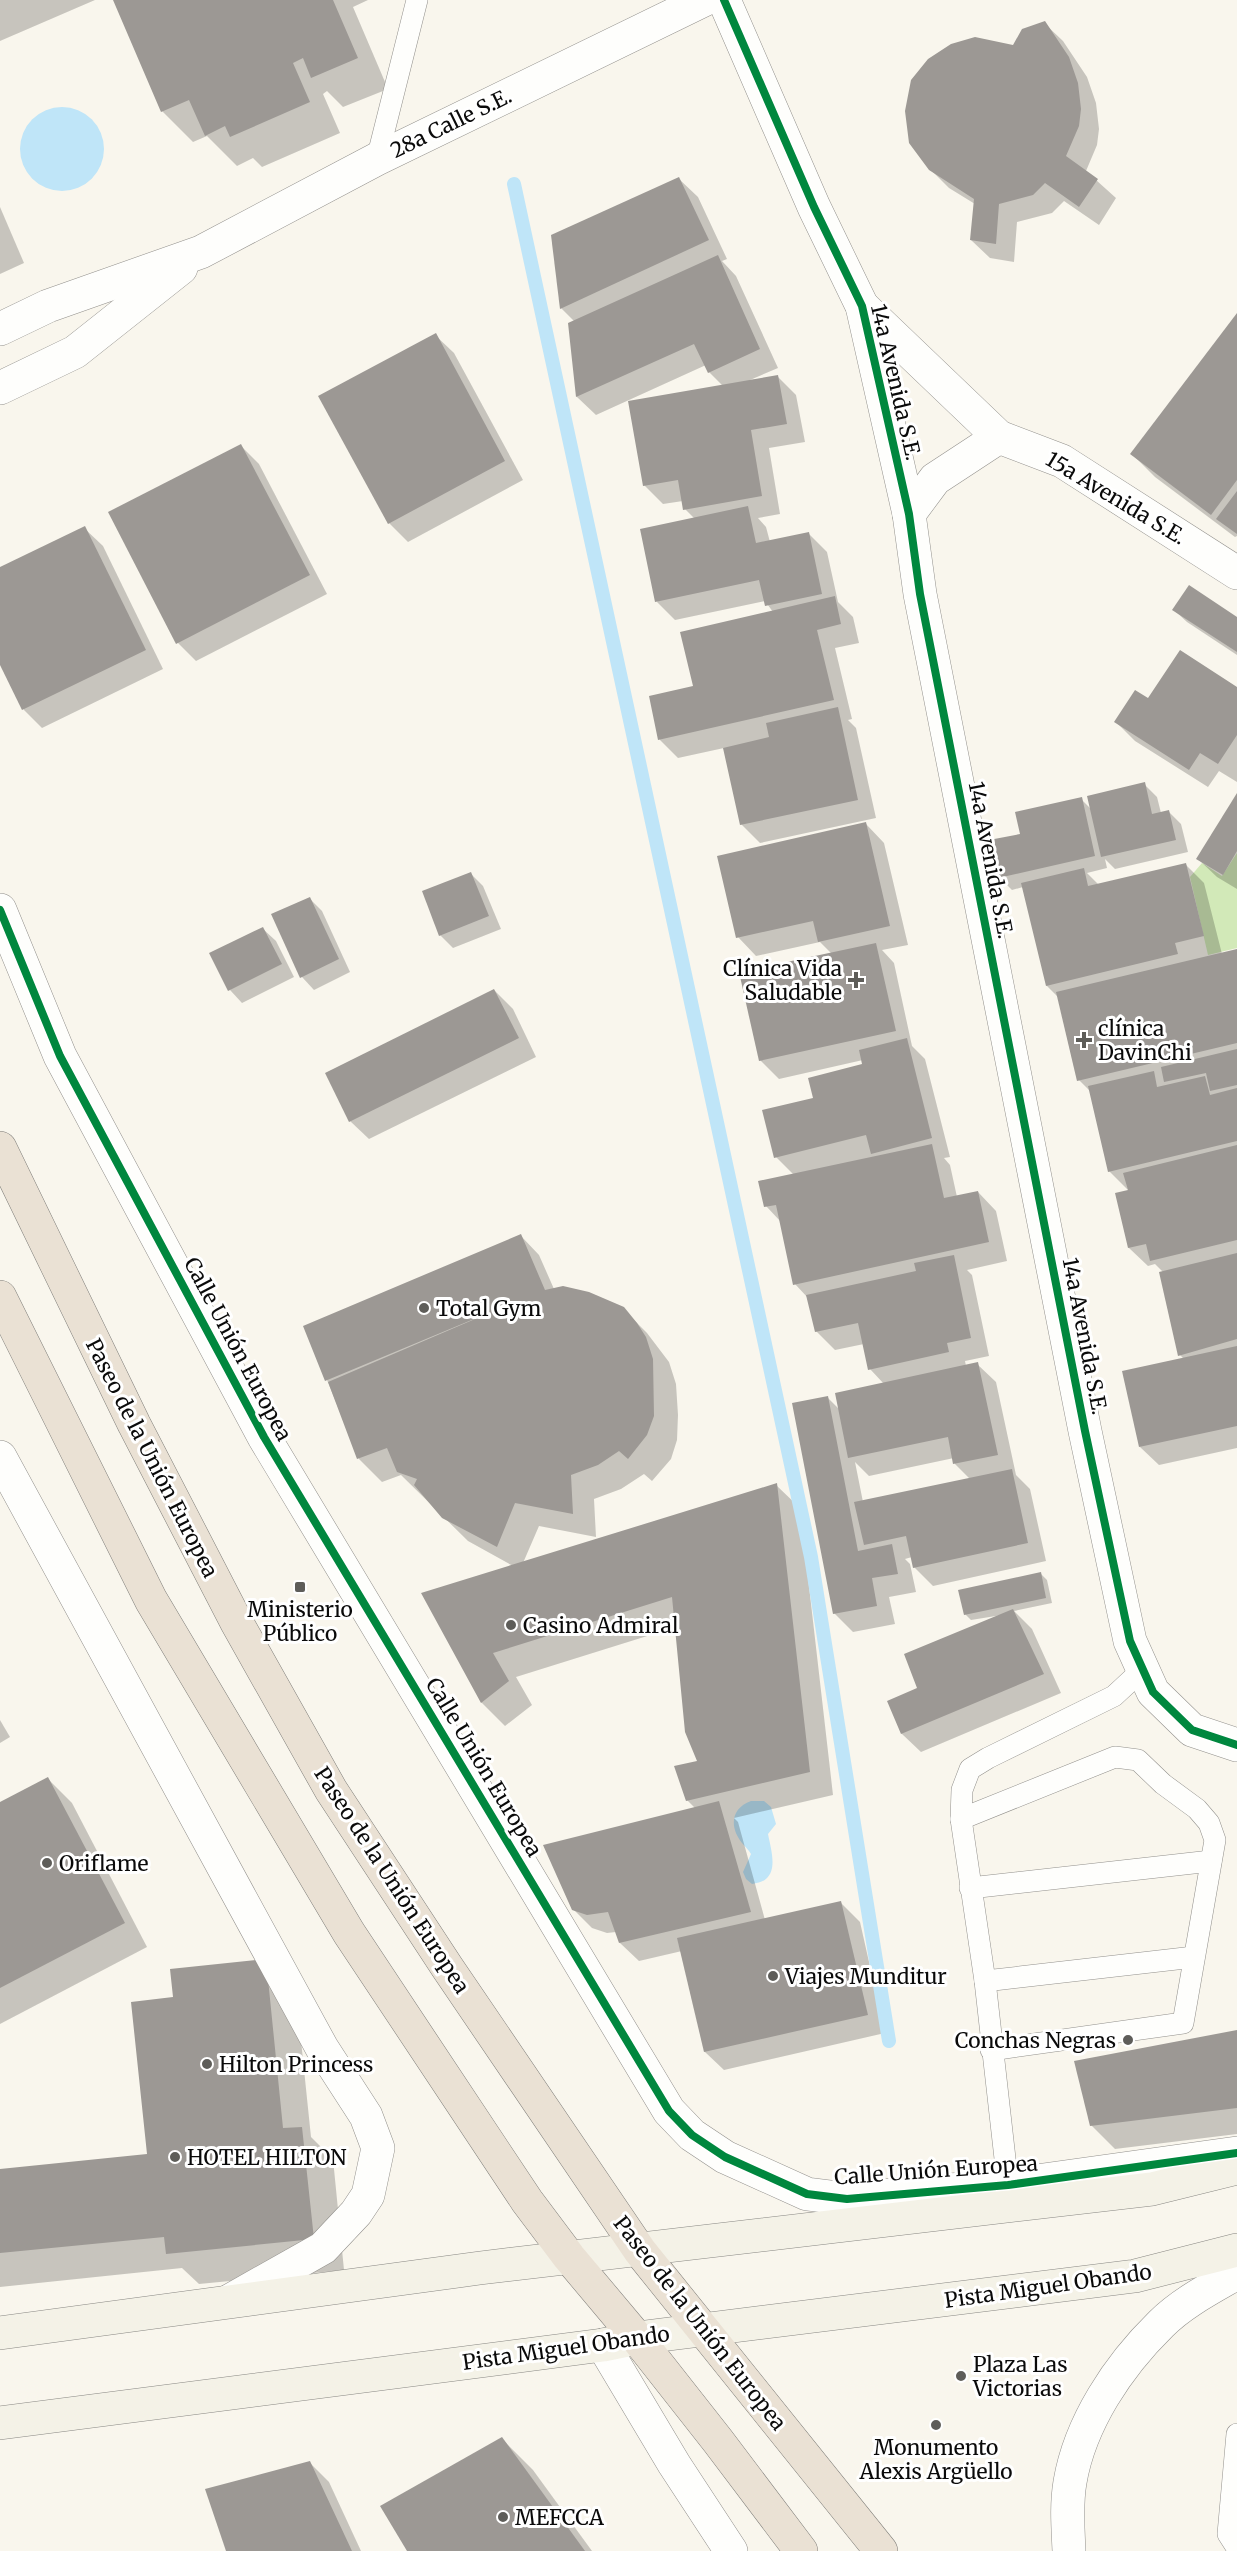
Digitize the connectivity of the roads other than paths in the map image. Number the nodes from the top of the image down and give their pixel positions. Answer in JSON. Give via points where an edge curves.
{"nodes":[{"id":1,"x":417,"y":0,"type":"edge"},
{"id":2,"x":704,"y":0,"type":"edge"},
{"id":3,"x":724,"y":0,"type":"edge"},
{"id":4,"x":377,"y":159,"type":"junction"},
{"id":5,"x":201,"y":252,"type":"junction"},
{"id":6,"x":862,"y":306,"type":"junction"},
{"id":7,"x":0,"y":330,"type":"edge"},
{"id":8,"x":0,"y":388,"type":"edge"},
{"id":9,"x":999,"y":437,"type":"junction"},
{"id":10,"x":909,"y":514,"type":"junction"},
{"id":11,"x":1237,"y":573,"type":"edge"},
{"id":12,"x":0,"y":910,"type":"edge"},
{"id":13,"x":0,"y":1148,"type":"edge"},
{"id":14,"x":0,"y":1297,"type":"edge"},
{"id":15,"x":0,"y":1457,"type":"edge"},
{"id":16,"x":1142,"y":1671,"type":"junction"},
{"id":17,"x":1237,"y":1745,"type":"edge"},
{"id":18,"x":961,"y":1819,"type":"junction"},
{"id":19,"x":1211,"y":1861,"type":"junction"},
{"id":20,"x":970,"y":1888,"type":"junction"},
{"id":21,"x":1194,"y":1957,"type":"junction"},
{"id":22,"x":985,"y":1981,"type":"junction"},
{"id":23,"x":991,"y":2050,"type":"junction"},
{"id":24,"x":1237,"y":2153,"type":"edge"},
{"id":25,"x":1237,"y":2168,"type":"edge"},
{"id":26,"x":1008,"y":2185,"type":"junction"},
{"id":27,"x":1237,"y":2250,"type":"edge"},
{"id":28,"x":640,"y":2251,"type":"junction"},
{"id":29,"x":569,"y":2258,"type":"junction"},
{"id":30,"x":1237,"y":2273,"type":"edge"},
{"id":31,"x":229,"y":2301,"type":"junction"},
{"id":32,"x":701,"y":2330,"type":"junction"},
{"id":33,"x":0,"y":2333,"type":"edge"},
{"id":34,"x":637,"y":2338,"type":"junction"},
{"id":35,"x":603,"y":2345,"type":"junction"},
{"id":36,"x":0,"y":2423,"type":"edge"},
{"id":37,"x":1237,"y":2434,"type":"edge"},
{"id":38,"x":1234,"y":2537,"type":"edge"},
{"id":39,"x":728,"y":2550,"type":"edge"},
{"id":40,"x":801,"y":2551,"type":"edge"},
{"id":41,"x":881,"y":2551,"type":"edge"},
{"id":42,"x":1069,"y":2551,"type":"edge"}],
"edges":[{"from":1,"to":4,"type":"lane"},
{"from":2,"to":4,"type":"street","name":"28a Calle S.E."},
{"from":3,"to":6,"type":"street","name":"14a Avenida S.E.","via":[[814,207]]},
{"from":4,"to":5,"type":"street","name":"28a Calle S.E."},
{"from":5,"to":7,"type":"street","name":"28a Calle S.E.","via":[[48,306]]},
{"from":5,"to":8,"type":"street","name":"28a Calle S.E.","via":[[75,352]]},
{"from":6,"to":9,"type":"street","name":"15a Avenida S.E."},
{"from":6,"to":10,"type":"street","name":"14a Avenida S.E."},
{"from":9,"to":10,"type":"street","via":[[934,479]]},
{"from":9,"to":11,"type":"street","name":"15a Avenida S.E.","via":[[1062,461]]},
{"from":10,"to":16,"type":"street","name":"14a Avenida S.E.","via":[[920,594],[1085,1431],[1130,1641]]},
{"from":12,"to":26,"type":"street","name":"Calle Unión Europea","via":[[60,1056],[264,1437],[669,2111],[692,2135],[725,2157],[807,2194],[847,2199]]},
{"from":13,"to":28,"type":"highway","name":"Paseo de la Unión Europea","via":[[134,1424],[237,1623],[331,1790]]},
{"from":14,"to":29,"type":"highway","via":[[151,1600],[217,1713],[349,1933]]},
{"from":15,"to":31,"type":"street","via":[[322,2048],[366,2116],[378,2148],[368,2195],[323,2248]]},
{"from":16,"to":17,"type":"street","name":"14a Avenida S.E.","via":[[1153,1692],[1192,1730]]},
{"from":16,"to":18,"type":"lane","via":[[1114,1696],[970,1769],[962,1790]]},
{"from":18,"to":19,"type":"lane","via":[[1115,1757],[1138,1760],[1209,1823],[1215,1840]]},
{"from":18,"to":20,"type":"lane"},
{"from":19,"to":20,"type":"lane"},
{"from":19,"to":21,"type":"lane"},
{"from":20,"to":22,"type":"lane"},
{"from":21,"to":22,"type":"lane"},
{"from":21,"to":23,"type":"lane","via":[[1183,2023]]},
{"from":22,"to":23,"type":"lane"},
{"from":23,"to":26,"type":"lane"},
{"from":24,"to":26,"type":"street","name":"Calle Unión Europea"},
{"from":25,"to":28,"type":"main road","via":[[1152,2189]]},
{"from":27,"to":32,"type":"main road","name":"Pista Miguel Obando","via":[[1136,2276]]},
{"from":28,"to":29,"type":"main road"},
{"from":28,"to":32,"type":"highway","name":"Paseo de la Unión Europea"},
{"from":29,"to":31,"type":"main road"},
{"from":29,"to":34,"type":"highway"},
{"from":30,"to":42,"type":"street","via":[[1197,2296],[1162,2323],[1131,2357],[1093,2412],[1070,2481],[1066,2512]]},
{"from":31,"to":33,"type":"main road"},
{"from":32,"to":34,"type":"main road","name":"Pista Miguel Obando"},
{"from":32,"to":41,"type":"highway","name":"Paseo de la Unión Europea"},
{"from":34,"to":35,"type":"main road","name":"Pista Miguel Obando"},
{"from":34,"to":40,"type":"highway"},
{"from":35,"to":36,"type":"main road","name":"Pista Miguel Obando"},
{"from":35,"to":39,"type":"street"},
{"from":37,"to":38,"type":"lane"}]}
